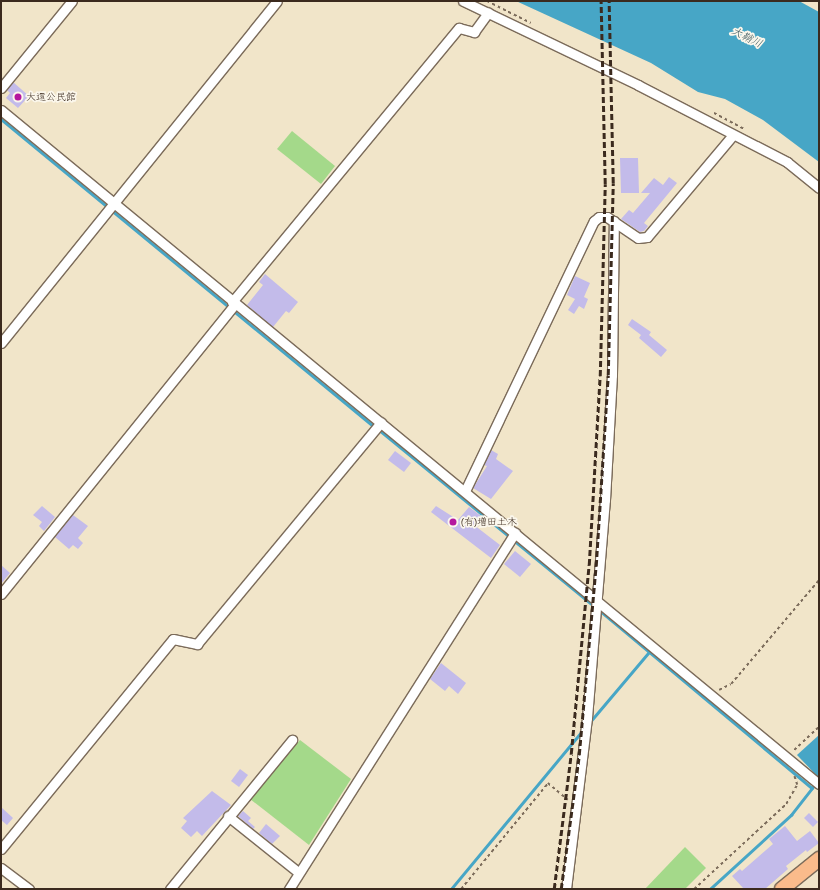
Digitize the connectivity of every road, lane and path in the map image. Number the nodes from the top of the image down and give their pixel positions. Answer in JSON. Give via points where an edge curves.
{"nodes":[{"id":1,"x":72,"y":1,"type":"edge"},
{"id":2,"x":278,"y":1,"type":"edge"},
{"id":3,"x":463,"y":1,"type":"edge"},
{"id":4,"x":488,"y":13,"type":"junction"},
{"id":5,"x":1,"y":88,"type":"edge"},
{"id":6,"x":1,"y":110,"type":"edge"},
{"id":7,"x":733,"y":135,"type":"junction"},
{"id":8,"x":819,"y":188,"type":"edge"},
{"id":9,"x":111,"y":207,"type":"junction"},
{"id":10,"x":614,"y":221,"type":"junction"},
{"id":11,"x":233,"y":306,"type":"junction"},
{"id":12,"x":1,"y":343,"type":"edge"},
{"id":13,"x":377,"y":426,"type":"junction"},
{"id":14,"x":465,"y":491,"type":"junction"},
{"id":15,"x":513,"y":536,"type":"junction"},
{"id":16,"x":819,"y":580,"type":"edge"},
{"id":17,"x":1,"y":594,"type":"edge"},
{"id":18,"x":596,"y":604,"type":"junction"},
{"id":19,"x":713,"y":695,"type":"junction"},
{"id":20,"x":819,"y":727,"type":"edge"},
{"id":21,"x":292,"y":740,"type":"dead end"},
{"id":22,"x":788,"y":756,"type":"junction"},
{"id":23,"x":794,"y":775,"type":"dead end"},
{"id":24,"x":817,"y":782,"type":"edge"},
{"id":25,"x":576,"y":807,"type":"junction"},
{"id":26,"x":228,"y":816,"type":"junction"},
{"id":27,"x":1,"y":849,"type":"edge"},
{"id":28,"x":819,"y":859,"type":"edge"},
{"id":29,"x":1,"y":868,"type":"edge"},
{"id":30,"x":298,"y":872,"type":"junction"},
{"id":31,"x":29,"y":889,"type":"edge"},
{"id":32,"x":170,"y":889,"type":"edge"},
{"id":33,"x":289,"y":889,"type":"edge"},
{"id":34,"x":461,"y":889,"type":"edge"},
{"id":35,"x":566,"y":889,"type":"edge"},
{"id":36,"x":694,"y":889,"type":"edge"},
{"id":37,"x":782,"y":889,"type":"edge"}],
"edges":[{"from":1,"to":5,"type":"street"},
{"from":2,"to":9,"type":"street"},
{"from":3,"to":4,"type":"street"},
{"from":4,"to":7,"type":"street","via":[[638,85]]},
{"from":4,"to":11,"type":"street","via":[[474,32],[459,28]]},
{"from":6,"to":9,"type":"street"},
{"from":7,"to":8,"type":"street","via":[[787,162]]},
{"from":7,"to":10,"type":"street","via":[[646,238],[638,238]]},
{"from":9,"to":11,"type":"street"},
{"from":9,"to":12,"type":"street"},
{"from":10,"to":14,"type":"street","via":[[607,217],[599,217],[594,221]]},
{"from":10,"to":18,"type":"street","via":[[612,375]]},
{"from":11,"to":13,"type":"street"},
{"from":11,"to":17,"type":"street"},
{"from":13,"to":14,"type":"street"},
{"from":13,"to":27,"type":"street","via":[[197,644],[172,639]]},
{"from":14,"to":15,"type":"street"},
{"from":15,"to":18,"type":"street"},
{"from":15,"to":30,"type":"street"},
{"from":16,"to":19,"type":"path","via":[[731,684]]},
{"from":18,"to":19,"type":"street"},
{"from":18,"to":25,"type":"street","via":[[587,718]]},
{"from":19,"to":22,"type":"street"},
{"from":20,"to":22,"type":"path"},
{"from":21,"to":26,"type":"street"},
{"from":22,"to":24,"type":"street"},
{"from":23,"to":36,"type":"path","via":[[797,785],[786,804]]},
{"from":25,"to":34,"type":"path","via":[[548,783]]},
{"from":25,"to":35,"type":"street"},
{"from":26,"to":30,"type":"street"},
{"from":26,"to":32,"type":"street"},
{"from":28,"to":37,"type":"main road"},
{"from":29,"to":31,"type":"street"},
{"from":30,"to":33,"type":"street"}]}
